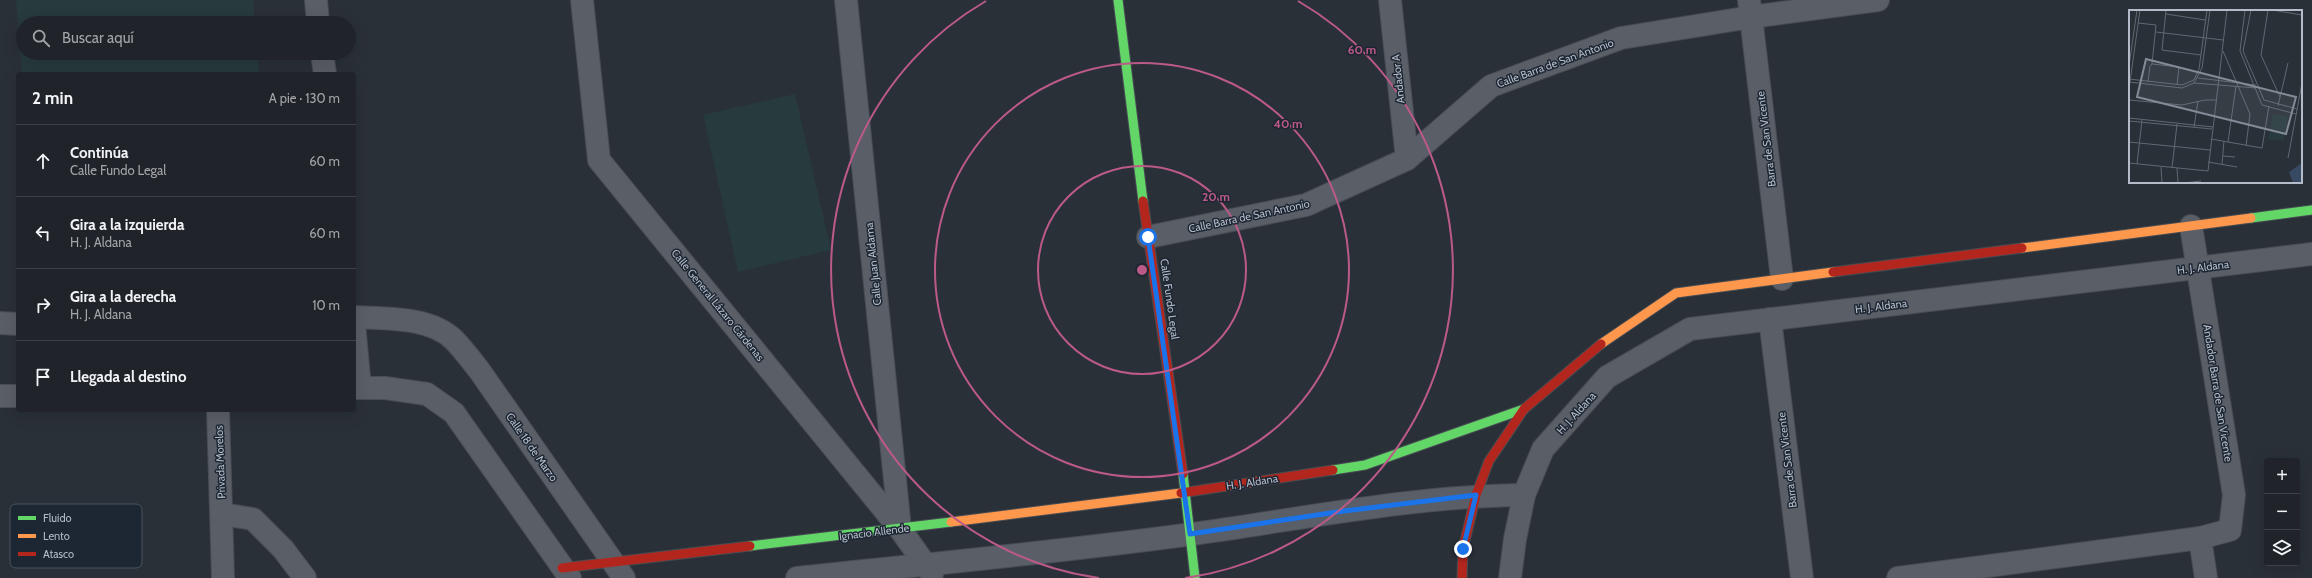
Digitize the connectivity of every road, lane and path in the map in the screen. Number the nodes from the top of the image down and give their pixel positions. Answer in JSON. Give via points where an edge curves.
{"nodes":[{"id":1,"x":316,"y":0,"type":"edge"},
{"id":2,"x":582,"y":0,"type":"edge"},
{"id":3,"x":846,"y":0,"type":"edge"},
{"id":4,"x":1118,"y":0,"type":"edge"},
{"id":5,"x":1390,"y":0,"type":"edge"},
{"id":6,"x":1878,"y":0,"type":"edge"},
{"id":7,"x":1750,"y":8,"type":"edge"},
{"id":8,"x":317,"y":16,"type":"edge"},
{"id":9,"x":323,"y":60,"type":"edge"},
{"id":10,"x":325,"y":72,"type":"edge"},
{"id":11,"x":1407,"y":159,"type":"junction"},
{"id":12,"x":2312,"y":210,"type":"edge"},
{"id":13,"x":2191,"y":226,"type":"junction"},
{"id":14,"x":1148,"y":237,"type":"junction"},
{"id":15,"x":2312,"y":254,"type":"edge"},
{"id":16,"x":2198,"y":267,"type":"junction"},
{"id":17,"x":1782,"y":279,"type":"junction"},
{"id":18,"x":356,"y":317,"type":"edge"},
{"id":19,"x":1770,"y":319,"type":"junction"},
{"id":20,"x":0,"y":323,"type":"edge"},
{"id":21,"x":16,"y":324,"type":"edge"},
{"id":22,"x":356,"y":366,"type":"edge"},
{"id":23,"x":357,"y":388,"type":"edge"},
{"id":24,"x":0,"y":396,"type":"edge"},
{"id":25,"x":16,"y":396,"type":"edge"},
{"id":26,"x":1524,"y":409,"type":"junction"},
{"id":27,"x":218,"y":412,"type":"edge"},
{"id":28,"x":1186,"y":492,"type":"junction"},
{"id":29,"x":1524,"y":494,"type":"junction"},
{"id":30,"x":1476,"y":495,"type":"junction"},
{"id":31,"x":222,"y":514,"type":"junction"},
{"id":32,"x":900,"y":529,"type":"junction"},
{"id":33,"x":1190,"y":534,"type":"junction"},
{"id":34,"x":2200,"y":538,"type":"junction"},
{"id":35,"x":619,"y":571,"type":"edge"},
{"id":36,"x":930,"y":571,"type":"edge"},
{"id":37,"x":566,"y":573,"type":"edge"},
{"id":38,"x":223,"y":578,"type":"edge"},
{"id":39,"x":305,"y":578,"type":"edge"},
{"id":40,"x":797,"y":578,"type":"edge"},
{"id":41,"x":1195,"y":578,"type":"edge"},
{"id":42,"x":1462,"y":578,"type":"edge"},
{"id":43,"x":1510,"y":578,"type":"edge"},
{"id":44,"x":1802,"y":578,"type":"edge"},
{"id":45,"x":1898,"y":578,"type":"edge"},
{"id":46,"x":2206,"y":578,"type":"edge"}],
"edges":[{"from":1,"to":8,"type":"street"},
{"from":2,"to":32,"type":"street","name":"Calle General Lázaro Cárdenas","via":[[599,160]]},
{"from":3,"to":32,"type":"street","name":"Calle Juan Aldama"},
{"from":4,"to":14,"type":"street","name":"Calle Fundo Legal"},
{"from":5,"to":11,"type":"street","name":"Andador A"},
{"from":6,"to":7,"type":"street","name":"Calle Barra de San Antonio"},
{"from":7,"to":11,"type":"street","name":"Calle Barra de San Antonio","via":[[1621,38],[1491,86]]},
{"from":7,"to":17,"type":"street","name":"Barra de San Vicente"},
{"from":9,"to":10,"type":"street"},
{"from":11,"to":14,"type":"street","name":"Calle Barra de San Antonio","via":[[1306,205]]},
{"from":12,"to":13,"type":"street","name":"H. J. Aldana"},
{"from":13,"to":16,"type":"street","name":"Andador Barra de San Vicente"},
{"from":13,"to":17,"type":"street","name":"H. J. Aldana"},
{"from":14,"to":28,"type":"street","name":"Calle Fundo Legal"},
{"from":15,"to":16,"type":"street","name":"H. J. Aldana"},
{"from":16,"to":19,"type":"street","name":"H. J. Aldana"},
{"from":16,"to":34,"type":"street","name":"Andador Barra de San Vicente","via":[[2234,495],[2230,530]]},
{"from":17,"to":26,"type":"street","name":"H. J. Aldana","via":[[1676,293],[1602,343]]},
{"from":18,"to":35,"type":"street","name":"Calle 18 de Marzo","via":[[403,320],[431,326],[453,338],[479,370]]},
{"from":19,"to":29,"type":"street","name":"H. J. Aldana","via":[[1690,329],[1607,377],[1543,449]]},
{"from":19,"to":44,"type":"street","name":"Barra de San Vicente"},
{"from":20,"to":21,"type":"street"},
{"from":22,"to":23,"type":"street"},
{"from":23,"to":37,"type":"street","via":[[385,388],[426,394],[454,413]]},
{"from":24,"to":25,"type":"street"},
{"from":26,"to":28,"type":"street","name":"H. J. Aldana","via":[[1365,465]]},
{"from":26,"to":30,"type":"street","name":"H. J. Aldana","via":[[1489,461]]},
{"from":27,"to":31,"type":"street","name":"Privada Morelos"},
{"from":28,"to":32,"type":"street","name":"Ignacio Allende"},
{"from":28,"to":33,"type":"street","name":"Calle Fundo Legal"},
{"from":29,"to":30,"type":"street"},
{"from":29,"to":43,"type":"street","name":"H. J. Aldana"},
{"from":30,"to":33,"type":"street"},
{"from":30,"to":42,"type":"street","name":"H. J. Aldana","via":[[1463,549]]},
{"from":31,"to":38,"type":"street","name":"Privada Morelos"},
{"from":31,"to":39,"type":"street","via":[[253,519],[283,549]]},
{"from":32,"to":35,"type":"street","name":"Ignacio Allende"},
{"from":32,"to":36,"type":"street","name":"Calle General Lázaro Cárdenas"},
{"from":33,"to":36,"type":"street"},
{"from":33,"to":41,"type":"street","name":"Calle Fundo Legal"},
{"from":34,"to":45,"type":"street","name":"Andador Barra de San Vicente"},
{"from":34,"to":46,"type":"street"},
{"from":35,"to":37,"type":"street","name":"Ignacio Allende"},
{"from":36,"to":40,"type":"street"}]}
